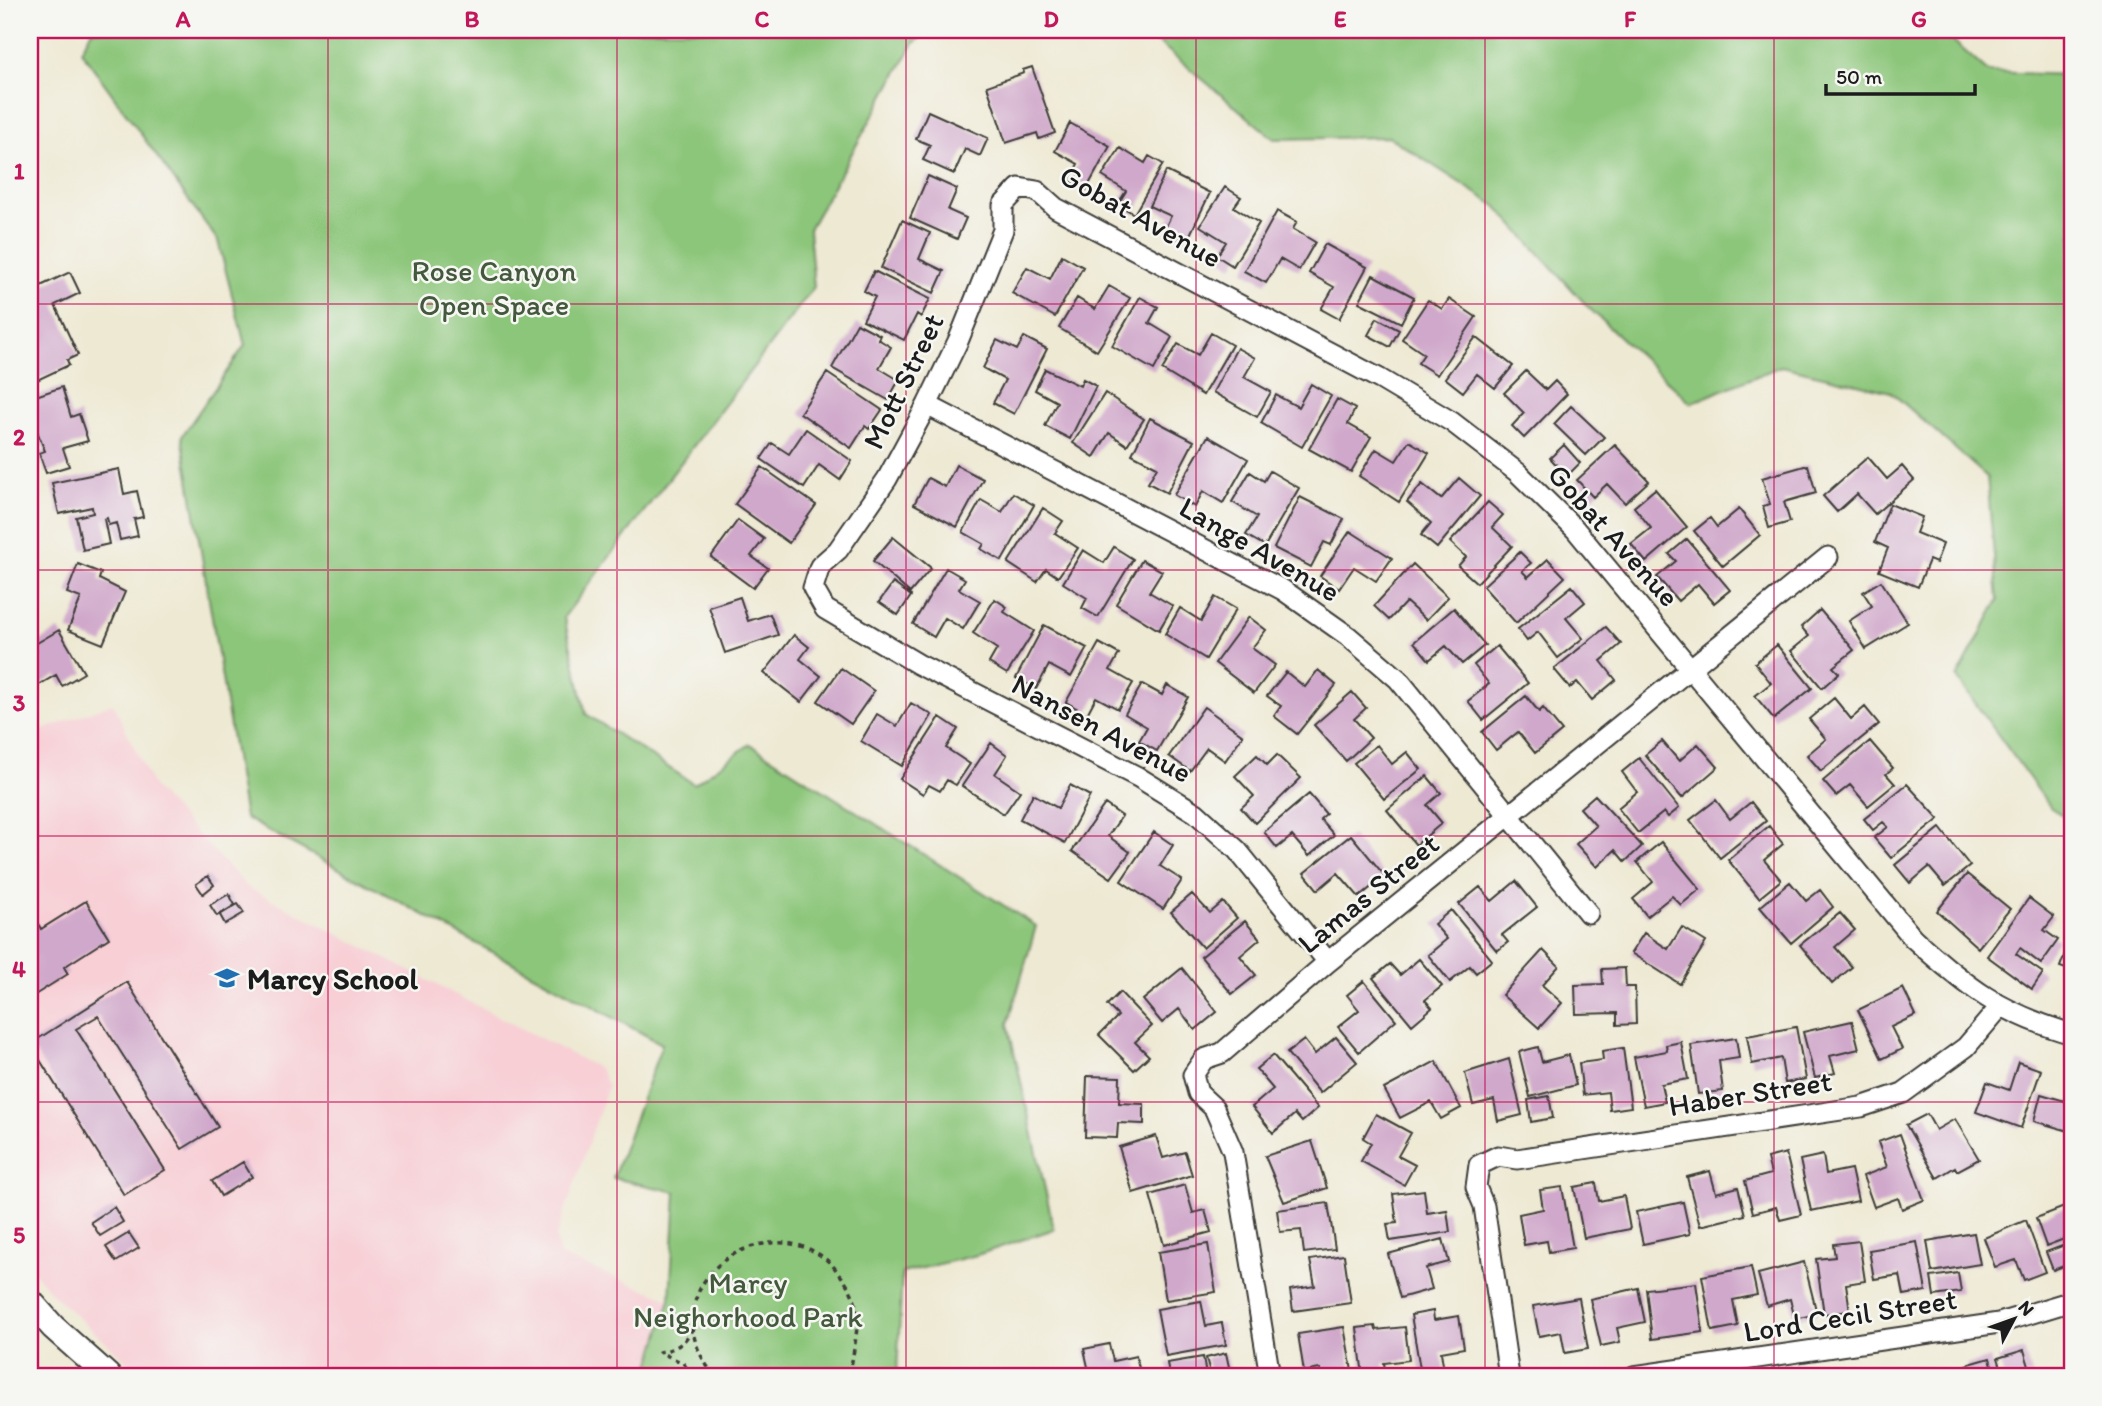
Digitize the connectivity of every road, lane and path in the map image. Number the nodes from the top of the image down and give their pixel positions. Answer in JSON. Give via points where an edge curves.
{"nodes":[{"id":1,"x":1019,"y":188,"type":"joint"},
{"id":2,"x":927,"y":405,"type":"junction"},
{"id":3,"x":1828,"y":558,"type":"dead end"},
{"id":4,"x":813,"y":588,"type":"joint"},
{"id":5,"x":1692,"y":669,"type":"junction"},
{"id":6,"x":1511,"y":816,"type":"junction"},
{"id":7,"x":1588,"y":913,"type":"dead end"},
{"id":8,"x":1328,"y":962,"type":"junction"},
{"id":9,"x":2000,"y":1007,"type":"junction"},
{"id":10,"x":2072,"y":1034,"type":"edge"},
{"id":11,"x":30,"y":1301,"type":"edge"},
{"id":12,"x":2072,"y":1301,"type":"edge"},
{"id":13,"x":692,"y":1328,"type":"junction"},
{"id":14,"x":107,"y":1376,"type":"edge"},
{"id":15,"x":693,"y":1376,"type":"edge"},
{"id":16,"x":714,"y":1376,"type":"edge"},
{"id":17,"x":850,"y":1376,"type":"edge"},
{"id":18,"x":1270,"y":1376,"type":"edge"},
{"id":19,"x":1509,"y":1376,"type":"edge"},
{"id":20,"x":1634,"y":1376,"type":"edge"}],
"edges":[{"from":1,"to":2,"type":"street","name":"Mott Street","via":[[1003,205],[1003,230]]},
{"from":1,"to":5,"type":"street","name":"Gobat Avenue","via":[[1037,191],[1056,208],[1380,379],[1452,422],[1517,472],[1575,529]]},
{"from":2,"to":4,"type":"street","name":"Mott Street","via":[[887,480],[838,550],[820,566]]},
{"from":2,"to":6,"type":"street","name":"Lange Avenue","via":[[1283,590],[1398,679]]},
{"from":3,"to":5,"type":"street","name":"Lamas Street"},
{"from":4,"to":8,"type":"street","name":"Nansen Avenue","via":[[825,609],[918,664],[1138,776],[1196,813],[1237,850]]},
{"from":5,"to":6,"type":"street","name":"Lamas Street"},
{"from":5,"to":9,"type":"street","name":"Gobat Avenue","via":[[1913,938],[1955,976]]},
{"from":6,"to":7,"type":"street","name":"Lange Avenue"},
{"from":6,"to":8,"type":"street","name":"Lamas Street"},
{"from":8,"to":18,"type":"street","name":"Lamas Street","via":[[1222,1052],[1204,1059],[1193,1075],[1198,1093],[1214,1108],[1233,1152]]},
{"from":9,"to":10,"type":"street","name":"Gobat Avenue"},
{"from":9,"to":19,"type":"street","name":"Haber Street","via":[[1966,1047],[1903,1093],[1861,1107],[1517,1159],[1498,1156],[1479,1166],[1476,1187],[1484,1206]]},
{"from":11,"to":14,"type":"street"},
{"from":12,"to":20,"type":"street","name":"Lord Cecil Street","via":[[1999,1322]]},
{"from":13,"to":15,"type":"path","via":[[674,1350],[659,1352],[683,1363]]},
{"from":13,"to":16,"type":"path","via":[[701,1358]]},
{"from":13,"to":17,"type":"path","via":[[700,1290],[722,1263],[756,1243],[792,1242],[825,1258],[849,1288],[858,1325]]}]}
